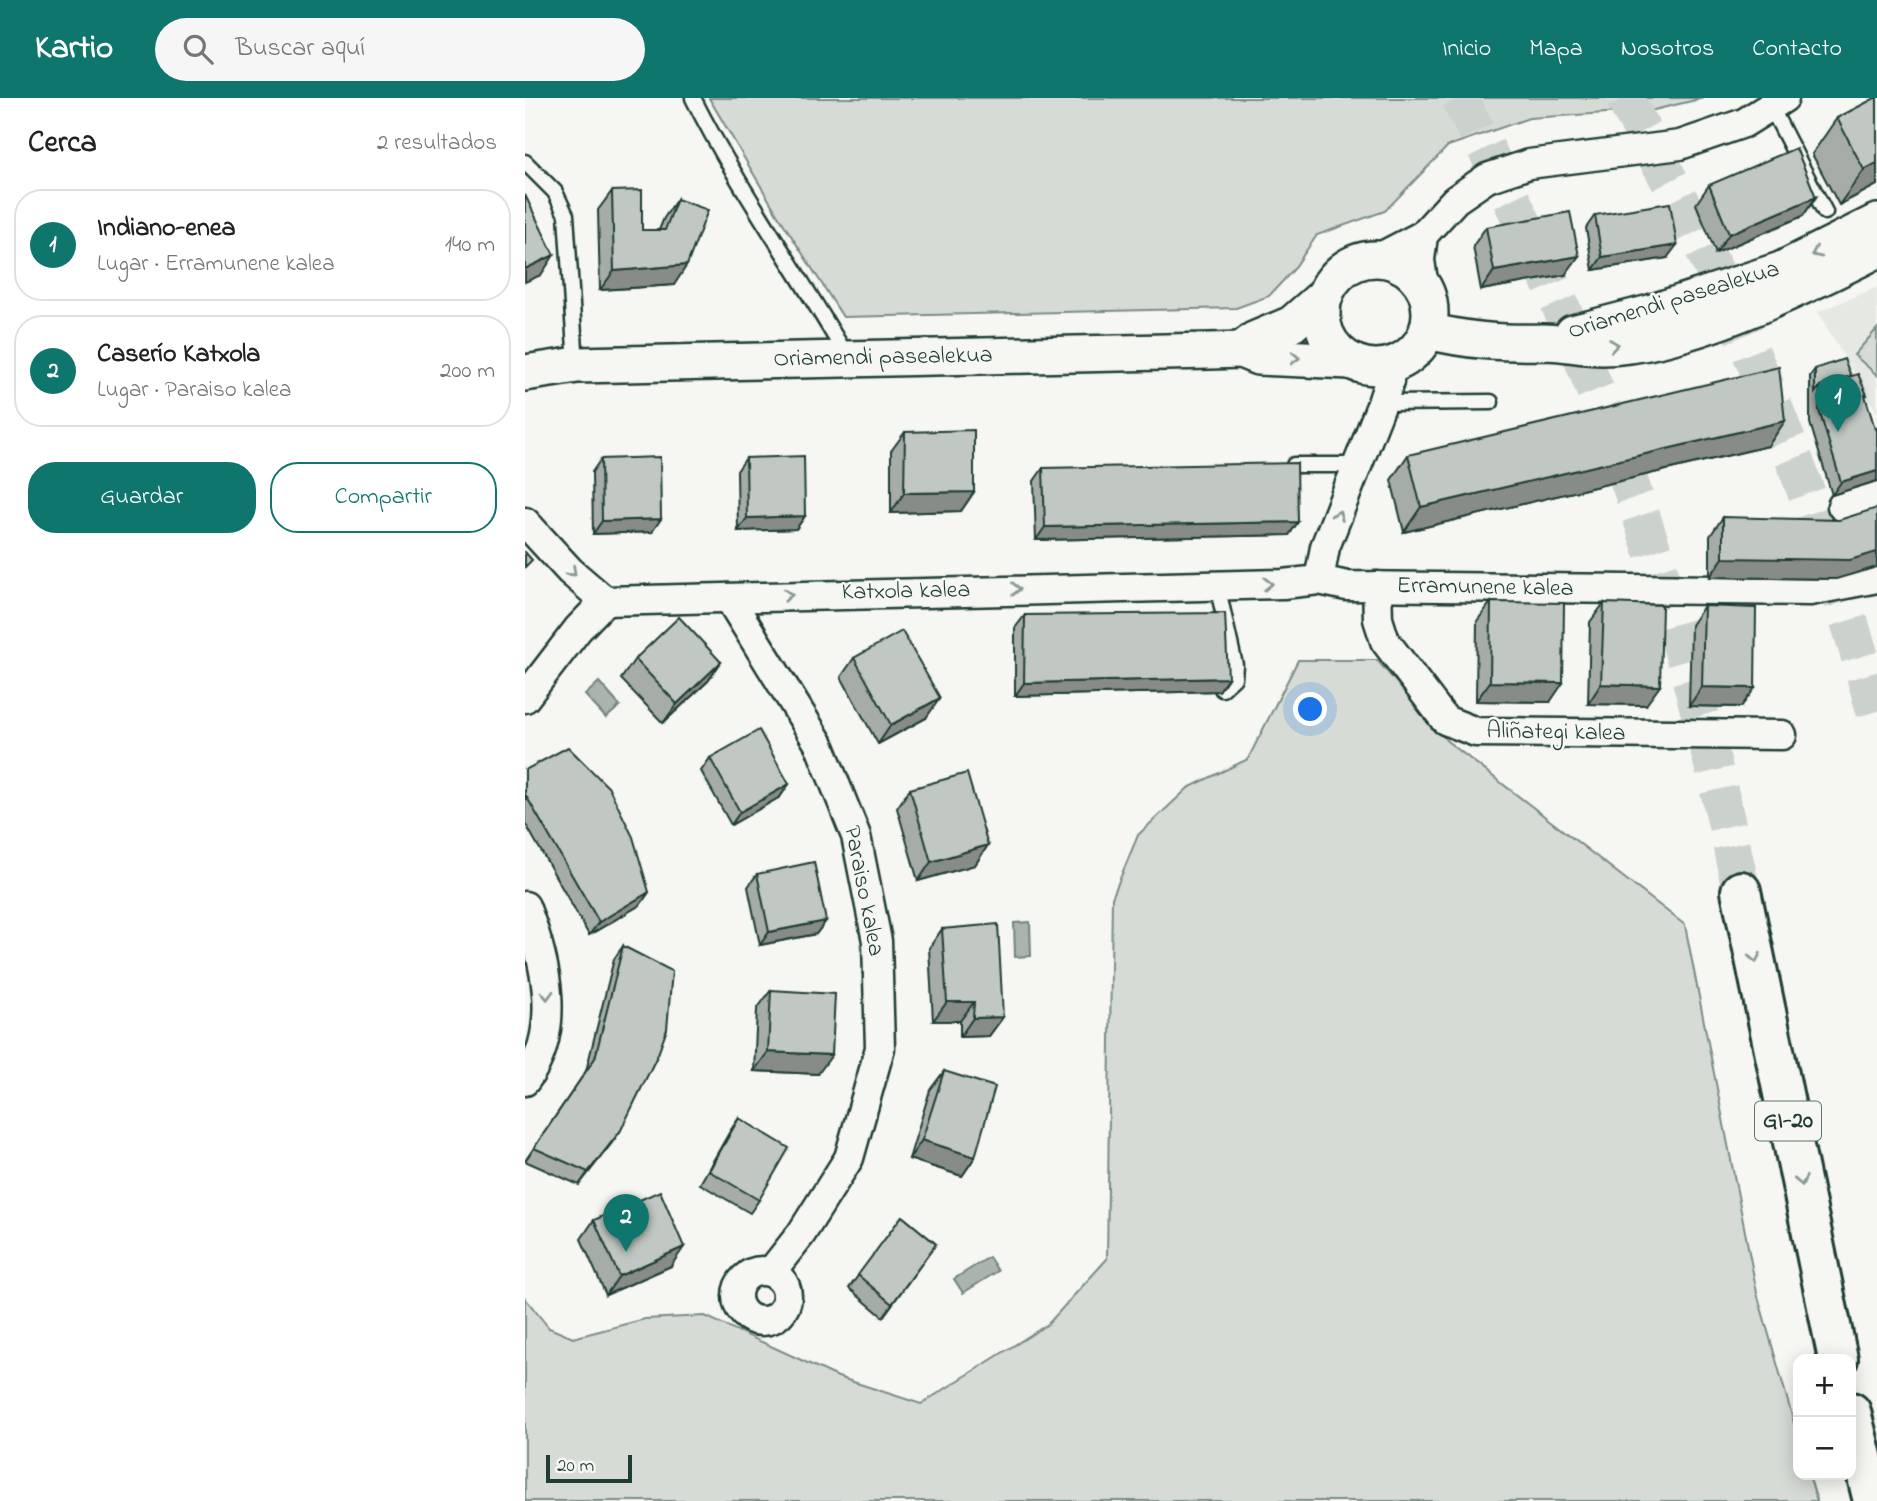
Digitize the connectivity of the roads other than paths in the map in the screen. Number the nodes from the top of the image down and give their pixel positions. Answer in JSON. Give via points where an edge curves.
{"nodes":[{"id":1,"x":693,"y":98,"type":"edge"},
{"id":2,"x":1778,"y":102,"type":"edge"},
{"id":3,"x":525,"y":162,"type":"edge"},
{"id":4,"x":1825,"y":212,"type":"dead end"},
{"id":5,"x":1877,"y":222,"type":"edge"},
{"id":6,"x":1423,"y":235,"type":"junction"},
{"id":7,"x":1877,"y":250,"type":"edge"},
{"id":8,"x":1375,"y":260,"type":"junction"},
{"id":9,"x":1424,"y":288,"type":"junction"},
{"id":10,"x":1325,"y":295,"type":"junction"},
{"id":11,"x":1427,"y":331,"type":"junction"},
{"id":12,"x":1546,"y":342,"type":"junction"},
{"id":13,"x":1241,"y":350,"type":"junction"},
{"id":14,"x":847,"y":359,"type":"junction"},
{"id":15,"x":1351,"y":360,"type":"junction"},
{"id":16,"x":577,"y":365,"type":"junction"},
{"id":17,"x":1390,"y":366,"type":"junction"},
{"id":18,"x":525,"y":373,"type":"edge"},
{"id":19,"x":1491,"y":402,"type":"dead end"},
{"id":20,"x":1382,"y":403,"type":"junction"},
{"id":21,"x":1294,"y":465,"type":"edge"},
{"id":22,"x":1358,"y":465,"type":"junction"},
{"id":23,"x":1877,"y":496,"type":"edge"},
{"id":24,"x":1842,"y":506,"type":"dead end"},
{"id":25,"x":525,"y":522,"type":"edge"},
{"id":26,"x":1877,"y":578,"type":"edge"},
{"id":27,"x":1319,"y":580,"type":"junction"},
{"id":28,"x":1217,"y":585,"type":"junction"},
{"id":29,"x":1377,"y":586,"type":"junction"},
{"id":30,"x":729,"y":598,"type":"junction"},
{"id":31,"x":605,"y":601,"type":"junction"},
{"id":32,"x":1222,"y":688,"type":"edge"},
{"id":33,"x":525,"y":698,"type":"edge"},
{"id":34,"x":1782,"y":735,"type":"dead end"},
{"id":35,"x":1741,"y":891,"type":"tunnel mouth"},
{"id":36,"x":525,"y":906,"type":"edge"},
{"id":37,"x":525,"y":1081,"type":"edge"},
{"id":38,"x":771,"y":1272,"type":"dead end"},
{"id":39,"x":1837,"y":1354,"type":"edge"},
{"id":40,"x":1852,"y":1417,"type":"edge"},
{"id":41,"x":1873,"y":1501,"type":"edge"}],
"edges":[{"from":1,"to":14,"type":"lane","via":[[718,150]]},
{"from":2,"to":4,"type":"lane"},
{"from":2,"to":6,"type":"street","via":[[1715,135],[1680,145],[1508,169],[1470,188]]},
{"from":3,"to":16,"type":"lane","via":[[555,192],[566,215]]},
{"from":5,"to":12,"type":"street","name":"Oriamendi pasealekua","one_way":true,"via":[[1781,270]]},
{"from":6,"to":8,"type":"street"},
{"from":6,"to":9,"type":"street"},
{"from":12,"to":7,"type":"street","name":"Oriamendi pasealekua","one_way":true,"via":[[1603,347],[1658,339],[1784,295]]},
{"from":8,"to":9,"type":"street","via":[[1403,267]]},
{"from":8,"to":10,"type":"street","via":[[1362,261],[1339,274]]},
{"from":9,"to":11,"type":"street","via":[[1429,309]]},
{"from":10,"to":13,"type":"street","name":"Oriamendi pasealekua","via":[[1292,324]]},
{"from":10,"to":15,"type":"street","via":[[1326,333],[1334,347]]},
{"from":11,"to":12,"type":"street","name":"Oriamendi pasealekua","via":[[1472,341]]},
{"from":11,"to":17,"type":"street","via":[[1413,353]]},
{"from":13,"to":14,"type":"street","name":"Oriamendi pasealekua"},
{"from":13,"to":15,"type":"street","name":"Oriamendi pasealekua","one_way":true,"via":[[1258,357]]},
{"from":14,"to":16,"type":"street","name":"Oriamendi pasealekua"},
{"from":15,"to":17,"type":"street","via":[[1375,368]]},
{"from":16,"to":18,"type":"street","name":"Oriamendi pasealekua"},
{"from":17,"to":20,"type":"street"},
{"from":19,"to":20,"type":"lane"},
{"from":20,"to":22,"type":"street"},
{"from":21,"to":22,"type":"lane"},
{"from":27,"to":22,"type":"street","one_way":true,"via":[[1325,547]]},
{"from":23,"to":24,"type":"street"},
{"from":25,"to":31,"type":"street","one_way":true},
{"from":26,"to":29,"type":"street","name":"Erramunene kalea","via":[[1810,591]]},
{"from":28,"to":27,"type":"street","name":"Katxola kalea","one_way":true},
{"from":27,"to":29,"type":"street","name":"Erramunene kalea"},
{"from":30,"to":28,"type":"street","name":"Katxola kalea","one_way":true},
{"from":28,"to":32,"type":"lane","via":[[1235,665],[1234,678]]},
{"from":29,"to":34,"type":"street","name":"Aliñategi kalea","via":[[1378,619],[1385,641],[1445,720],[1457,727],[1476,732]]},
{"from":30,"to":31,"type":"street","name":"Katxola kalea"},
{"from":30,"to":38,"type":"street","name":"Paraiso kalea","via":[[819,744],[856,836],[877,941],[880,1048],[849,1158]]},
{"from":31,"to":33,"type":"street","via":[[577,629]]},
{"from":35,"to":39,"type":"highway","number":"GI-20","one_way":true},
{"from":36,"to":37,"type":"street","one_way":true,"via":[[546,974],[547,1014],[542,1053]]},
{"from":40,"to":41,"type":"highway"}]}
